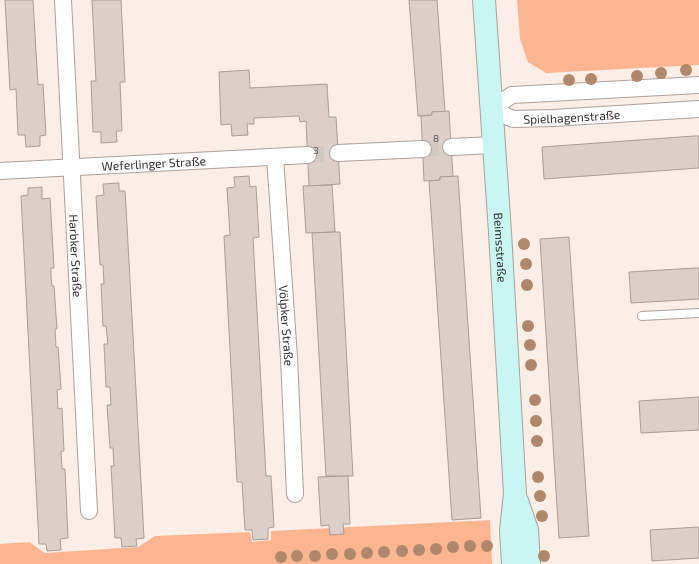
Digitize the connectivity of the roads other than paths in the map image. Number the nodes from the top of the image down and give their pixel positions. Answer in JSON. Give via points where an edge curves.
{"nodes":[{"id":1,"x":63,"y":0,"type":"edge"},
{"id":2,"x":484,"y":0,"type":"edge"},
{"id":3,"x":699,"y":85,"type":"edge"},
{"id":4,"x":491,"y":109,"type":"junction"},
{"id":5,"x":699,"y":109,"type":"edge"},
{"id":6,"x":494,"y":144,"type":"junction"},
{"id":7,"x":451,"y":147,"type":"tunnel mouth"},
{"id":8,"x":423,"y":149,"type":"tunnel mouth"},
{"id":9,"x":338,"y":153,"type":"tunnel mouth"},
{"id":10,"x":308,"y":155,"type":"tunnel mouth"},
{"id":11,"x":275,"y":157,"type":"junction"},
{"id":12,"x":72,"y":167,"type":"junction"},
{"id":13,"x":0,"y":171,"type":"edge"},
{"id":14,"x":699,"y":313,"type":"edge"},
{"id":15,"x":642,"y":316,"type":"dead end"},
{"id":16,"x":295,"y":494,"type":"dead end"},
{"id":17,"x":515,"y":494,"type":"junction"},
{"id":18,"x":88,"y":511,"type":"dead end"},
{"id":19,"x":513,"y":564,"type":"edge"},
{"id":20,"x":529,"y":564,"type":"edge"}],
"edges":[{"from":1,"to":12,"type":"street","name":"Harbker Straße"},
{"from":2,"to":4,"type":"street","name":"Beimsstraße"},
{"from":3,"to":4,"type":"street","name":"Spielhagenstraße","via":[[512,95]]},
{"from":4,"to":5,"type":"street","name":"Spielhagenstraße","via":[[513,119]]},
{"from":4,"to":6,"type":"street","name":"Beimsstraße"},
{"from":6,"to":7,"type":"street"},
{"from":6,"to":17,"type":"street","name":"Beimsstraße"},
{"from":8,"to":9,"type":"street"},
{"from":10,"to":11,"type":"street","name":"Weferlinger Straße"},
{"from":11,"to":12,"type":"street","name":"Weferlinger Straße"},
{"from":11,"to":16,"type":"street","name":"Völpker Straße","via":[[289,357]]},
{"from":12,"to":13,"type":"street","name":"Weferlinger Straße"},
{"from":12,"to":18,"type":"street","name":"Harbker Straße"},
{"from":14,"to":15,"type":"lane"},
{"from":17,"to":19,"type":"street","name":"Beimsstraße","via":[[511,530]]},
{"from":17,"to":20,"type":"street","name":"Beimsstraße","via":[[527,530]]}]}
